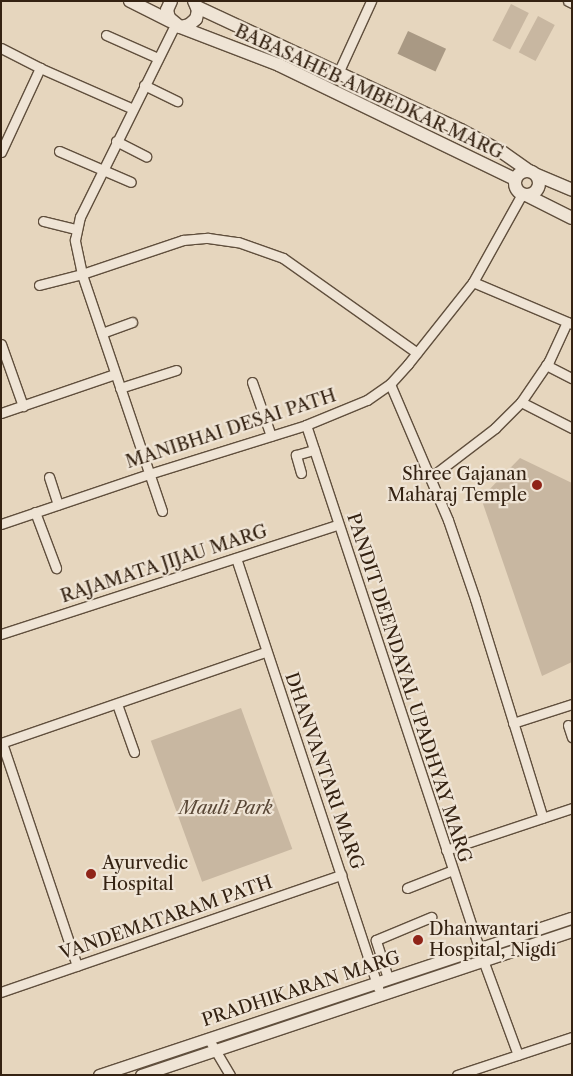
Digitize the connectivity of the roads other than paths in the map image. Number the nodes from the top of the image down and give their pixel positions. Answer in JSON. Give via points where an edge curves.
{"nodes":[{"id":1,"x":130,"y":1,"type":"edge"},
{"id":2,"x":171,"y":1,"type":"edge"},
{"id":3,"x":371,"y":1,"type":"edge"},
{"id":4,"x":568,"y":1,"type":"edge"},
{"id":5,"x":195,"y":3,"type":"edge"},
{"id":6,"x":572,"y":3,"type":"edge"},
{"id":7,"x":175,"y":24,"type":"junction"},
{"id":8,"x":106,"y":35,"type":"dead end"},
{"id":9,"x":1,"y":48,"type":"edge"},
{"id":10,"x":158,"y":58,"type":"junction"},
{"id":11,"x":40,"y":68,"type":"junction"},
{"id":12,"x":339,"y":71,"type":"junction"},
{"id":13,"x":144,"y":85,"type":"junction"},
{"id":14,"x":177,"y":101,"type":"dead end"},
{"id":15,"x":132,"y":108,"type":"junction"},
{"id":16,"x":116,"y":141,"type":"junction"},
{"id":17,"x":2,"y":147,"type":"edge"},
{"id":18,"x":59,"y":151,"type":"dead end"},
{"id":19,"x":146,"y":156,"type":"dead end"},
{"id":20,"x":102,"y":169,"type":"junction"},
{"id":21,"x":532,"y":172,"type":"junction"},
{"id":22,"x":515,"y":179,"type":"junction"},
{"id":23,"x":131,"y":182,"type":"dead end"},
{"id":24,"x":572,"y":190,"type":"edge"},
{"id":25,"x":524,"y":195,"type":"junction"},
{"id":26,"x":572,"y":218,"type":"edge"},
{"id":27,"x":43,"y":221,"type":"dead end"},
{"id":28,"x":76,"y":229,"type":"junction"},
{"id":29,"x":82,"y":274,"type":"junction"},
{"id":30,"x":473,"y":282,"type":"junction"},
{"id":31,"x":39,"y":285,"type":"dead end"},
{"id":32,"x":132,"y":322,"type":"dead end"},
{"id":33,"x":570,"y":324,"type":"edge"},
{"id":34,"x":102,"y":333,"type":"junction"},
{"id":35,"x":1,"y":344,"type":"edge"},
{"id":36,"x":417,"y":353,"type":"junction"},
{"id":37,"x":546,"y":366,"type":"junction"},
{"id":38,"x":176,"y":370,"type":"dead end"},
{"id":39,"x":115,"y":374,"type":"junction"},
{"id":40,"x":572,"y":378,"type":"edge"},
{"id":41,"x":252,"y":382,"type":"dead end"},
{"id":42,"x":390,"y":384,"type":"junction"},
{"id":43,"x":120,"y":388,"type":"junction"},
{"id":44,"x":521,"y":402,"type":"junction"},
{"id":45,"x":23,"y":406,"type":"junction"},
{"id":46,"x":1,"y":413,"type":"edge"},
{"id":47,"x":306,"y":425,"type":"junction"},
{"id":48,"x":572,"y":428,"type":"edge"},
{"id":49,"x":271,"y":436,"type":"junction"},
{"id":50,"x":314,"y":450,"type":"junction"},
{"id":51,"x":301,"y":473,"type":"dead end"},
{"id":52,"x":149,"y":474,"type":"junction"},
{"id":53,"x":49,"y":477,"type":"dead end"},
{"id":54,"x":431,"y":477,"type":"junction"},
{"id":55,"x":58,"y":504,"type":"junction"},
{"id":56,"x":162,"y":511,"type":"dead end"},
{"id":57,"x":35,"y":512,"type":"junction"},
{"id":58,"x":1,"y":523,"type":"edge"},
{"id":59,"x":338,"y":525,"type":"junction"},
{"id":60,"x":236,"y":558,"type":"junction"},
{"id":61,"x":56,"y":568,"type":"dead end"},
{"id":62,"x":1,"y":634,"type":"edge"},
{"id":63,"x":266,"y":652,"type":"junction"},
{"id":64,"x":117,"y":704,"type":"junction"},
{"id":65,"x":572,"y":704,"type":"edge"},
{"id":66,"x":513,"y":723,"type":"junction"},
{"id":67,"x":568,"y":725,"type":"dead end"},
{"id":68,"x":572,"y":737,"type":"edge"},
{"id":69,"x":2,"y":743,"type":"edge"},
{"id":70,"x":134,"y":752,"type":"dead end"},
{"id":71,"x":572,"y":808,"type":"edge"},
{"id":72,"x":543,"y":818,"type":"junction"},
{"id":73,"x":446,"y":850,"type":"junction"},
{"id":74,"x":453,"y":870,"type":"junction"},
{"id":75,"x":342,"y":874,"type":"junction"},
{"id":76,"x":407,"y":888,"type":"dead end"},
{"id":77,"x":431,"y":917,"type":"dead end"},
{"id":78,"x":572,"y":918,"type":"edge"},
{"id":79,"x":572,"y":931,"type":"edge"},
{"id":80,"x":481,"y":955,"type":"junction"},
{"id":81,"x":77,"y":966,"type":"junction"},
{"id":82,"x":388,"y":978,"type":"junction"},
{"id":83,"x":376,"y":982,"type":"junction"},
{"id":84,"x":1,"y":992,"type":"edge"},
{"id":85,"x":380,"y":995,"type":"junction"},
{"id":86,"x":572,"y":1037,"type":"edge"},
{"id":87,"x":208,"y":1038,"type":"junction"},
{"id":88,"x":215,"y":1050,"type":"junction"},
{"id":89,"x":518,"y":1055,"type":"junction"},
{"id":90,"x":98,"y":1075,"type":"edge"},
{"id":91,"x":141,"y":1075,"type":"edge"},
{"id":92,"x":230,"y":1075,"type":"edge"},
{"id":93,"x":457,"y":1075,"type":"edge"}],
"edges":[{"from":1,"to":7,"type":"main road","name":"BABASAHEB AMBEDKAR MARG"},
{"from":2,"to":7,"type":"main road","via":[[167,13]]},
{"from":3,"to":12,"type":"street"},
{"from":4,"to":6,"type":"street"},
{"from":5,"to":7,"type":"main road","via":[[194,21]]},
{"from":5,"to":12,"type":"main road","name":"BABASAHEB AMBEDKAR MARG"},
{"from":7,"to":10,"type":"street"},
{"from":7,"to":22,"type":"main road","name":"BABASAHEB AMBEDKAR MARG","via":[[279,65]]},
{"from":8,"to":10,"type":"street"},
{"from":9,"to":11,"type":"street"},
{"from":10,"to":13,"type":"street"},
{"from":11,"to":15,"type":"street"},
{"from":11,"to":17,"type":"street"},
{"from":12,"to":21,"type":"main road","name":"BABASAHEB AMBEDKAR MARG","via":[[461,130]]},
{"from":13,"to":14,"type":"street"},
{"from":13,"to":15,"type":"street"},
{"from":15,"to":16,"type":"street"},
{"from":16,"to":19,"type":"street"},
{"from":16,"to":20,"type":"street"},
{"from":18,"to":20,"type":"street"},
{"from":20,"to":23,"type":"street"},
{"from":20,"to":28,"type":"street"},
{"from":21,"to":22,"type":"main road","via":[[519,173]]},
{"from":21,"to":24,"type":"main road","name":"BABASAHEB AMBEDKAR MARG"},
{"from":21,"to":25,"type":"main road","via":[[540,181],[538,188],[534,194]]},
{"from":22,"to":25,"type":"main road","via":[[516,189]]},
{"from":25,"to":26,"type":"main road"},
{"from":25,"to":30,"type":"street","name":"MANIBHAI DESAI PATH"},
{"from":27,"to":28,"type":"street"},
{"from":28,"to":29,"type":"street","via":[[76,251]]},
{"from":29,"to":31,"type":"street"},
{"from":29,"to":34,"type":"street"},
{"from":29,"to":36,"type":"street","via":[[184,240],[208,238],[238,242],[283,258]]},
{"from":30,"to":33,"type":"street"},
{"from":30,"to":36,"type":"street","name":"MANIBHAI DESAI PATH"},
{"from":32,"to":34,"type":"street"},
{"from":33,"to":37,"type":"street"},
{"from":34,"to":39,"type":"street"},
{"from":35,"to":45,"type":"street"},
{"from":36,"to":42,"type":"street","name":"MANIBHAI DESAI PATH"},
{"from":37,"to":40,"type":"street"},
{"from":37,"to":44,"type":"street"},
{"from":38,"to":43,"type":"street"},
{"from":39,"to":43,"type":"street"},
{"from":39,"to":45,"type":"street"},
{"from":41,"to":49,"type":"street"},
{"from":42,"to":47,"type":"street","name":"MANIBHAI DESAI PATH","via":[[367,400]]},
{"from":42,"to":54,"type":"street"},
{"from":43,"to":52,"type":"street"},
{"from":44,"to":48,"type":"street"},
{"from":44,"to":54,"type":"street","via":[[495,428]]},
{"from":45,"to":46,"type":"street"},
{"from":47,"to":49,"type":"street","name":"MANIBHAI DESAI PATH"},
{"from":47,"to":50,"type":"street","name":"PANDIT DEENDAYAL UPADHYAY MARG"},
{"from":49,"to":52,"type":"street","name":"MANIBHAI DESAI PATH"},
{"from":50,"to":51,"type":"street","via":[[296,455]]},
{"from":50,"to":59,"type":"street","name":"PANDIT DEENDAYAL UPADHYAY MARG"},
{"from":52,"to":55,"type":"street","name":"MANIBHAI DESAI PATH"},
{"from":52,"to":56,"type":"street"},
{"from":53,"to":55,"type":"street"},
{"from":54,"to":66,"type":"street","via":[[475,599]]},
{"from":55,"to":57,"type":"street","name":"MANIBHAI DESAI PATH"},
{"from":57,"to":58,"type":"street","name":"MANIBHAI DESAI PATH"},
{"from":57,"to":61,"type":"street"},
{"from":59,"to":60,"type":"street","name":"RAJAMATA JIJAU MARG"},
{"from":59,"to":73,"type":"street","name":"PANDIT DEENDAYAL UPADHYAY MARG"},
{"from":60,"to":62,"type":"street","name":"RAJAMATA JIJAU MARG"},
{"from":60,"to":63,"type":"street","name":"DHANVANTARI MARG"},
{"from":63,"to":64,"type":"street"},
{"from":63,"to":75,"type":"street","name":"DHANVANTARI MARG"},
{"from":64,"to":69,"type":"street"},
{"from":64,"to":70,"type":"street"},
{"from":65,"to":66,"type":"street"},
{"from":66,"to":72,"type":"street"},
{"from":67,"to":68,"type":"street"},
{"from":69,"to":81,"type":"street"},
{"from":71,"to":72,"type":"street"},
{"from":72,"to":73,"type":"street"},
{"from":73,"to":74,"type":"street","name":"PANDIT DEENDAYAL UPADHYAY MARG"},
{"from":74,"to":76,"type":"street"},
{"from":74,"to":80,"type":"street","name":"PANDIT DEENDAYAL UPADHYAY MARG"},
{"from":75,"to":81,"type":"street","name":"VANDEMATARAM PATH"},
{"from":75,"to":83,"type":"street","name":"DHANVANTARI MARG"},
{"from":77,"to":82,"type":"street","via":[[376,940]]},
{"from":78,"to":80,"type":"street","name":"PRADHIKARAN MARG"},
{"from":79,"to":80,"type":"street","name":"PRADHIKARAN MARG"},
{"from":80,"to":82,"type":"street","name":"PRADHIKARAN MARG"},
{"from":80,"to":85,"type":"street","name":"PRADHIKARAN MARG"},
{"from":80,"to":89,"type":"street","name":"PANDIT DEENDAYAL UPADHYAY MARG"},
{"from":81,"to":84,"type":"street","name":"VANDEMATARAM PATH"},
{"from":82,"to":83,"type":"street","name":"PRADHIKARAN MARG"},
{"from":83,"to":85,"type":"street","name":"DHANVANTARI MARG"},
{"from":83,"to":87,"type":"street","name":"PRADHIKARAN MARG"},
{"from":85,"to":88,"type":"street","name":"PRADHIKARAN MARG"},
{"from":86,"to":89,"type":"street"},
{"from":87,"to":88,"type":"street"},
{"from":87,"to":90,"type":"street","name":"PRADHIKARAN MARG"},
{"from":88,"to":91,"type":"street","name":"PRADHIKARAN MARG"},
{"from":88,"to":92,"type":"street"},
{"from":89,"to":93,"type":"street"}]}
